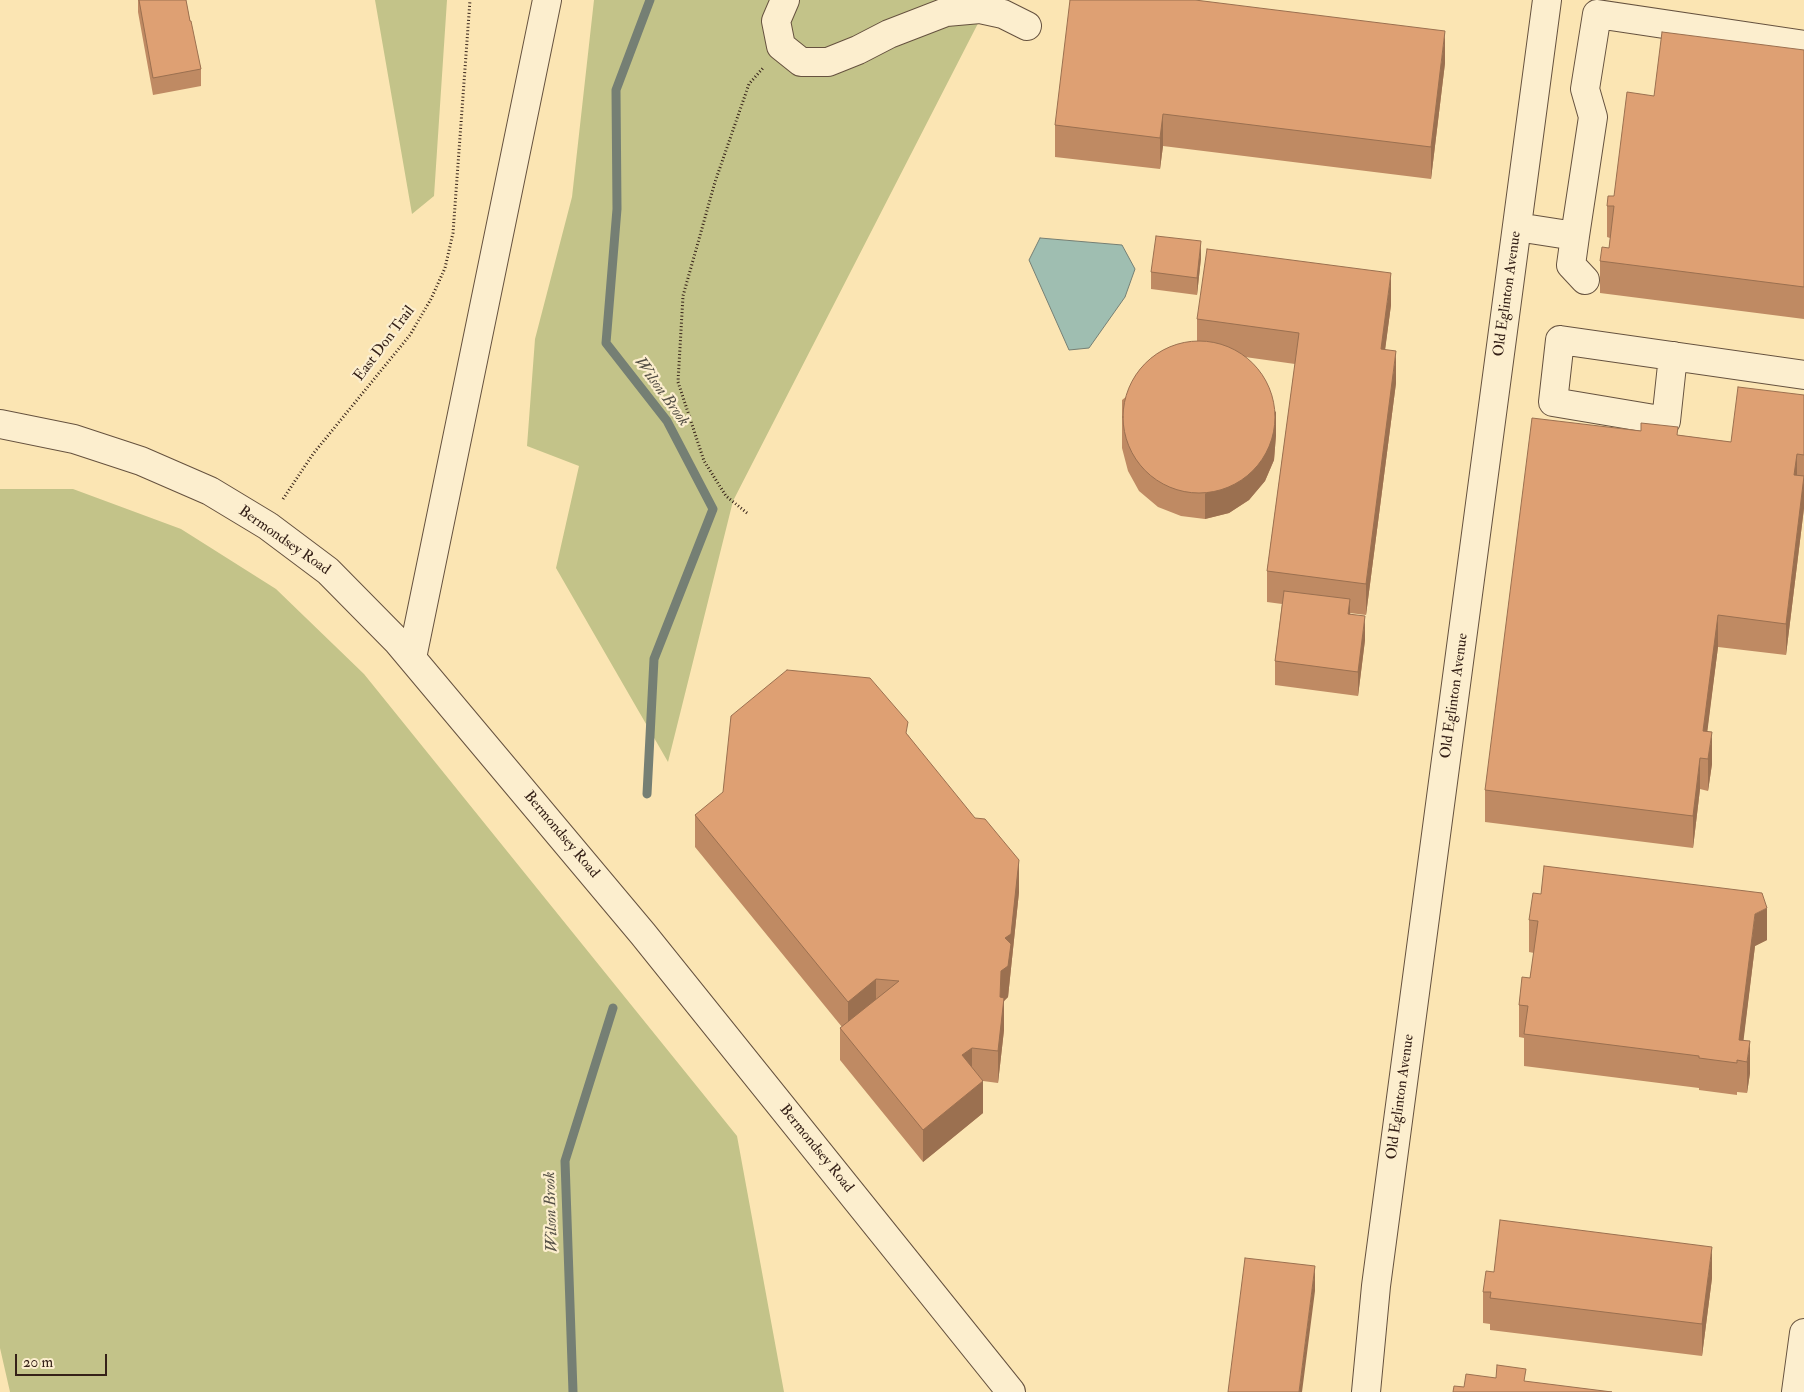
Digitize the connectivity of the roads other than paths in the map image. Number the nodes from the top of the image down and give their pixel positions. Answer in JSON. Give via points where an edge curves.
{"nodes":[{"id":1,"x":536,"y":0,"type":"edge"},
{"id":2,"x":547,"y":0,"type":"edge"},
{"id":3,"x":785,"y":0,"type":"edge"},
{"id":4,"x":1547,"y":0,"type":"edge"},
{"id":5,"x":1027,"y":26,"type":"dead end"},
{"id":6,"x":541,"y":28,"type":"junction"},
{"id":7,"x":1804,"y":45,"type":"edge"},
{"id":8,"x":1517,"y":227,"type":"junction"},
{"id":9,"x":1575,"y":236,"type":"junction"},
{"id":10,"x":1585,"y":280,"type":"dead end"},
{"id":11,"x":1673,"y":356,"type":"junction"},
{"id":12,"x":1804,"y":375,"type":"edge"},
{"id":13,"x":0,"y":424,"type":"edge"},
{"id":14,"x":412,"y":658,"type":"junction"},
{"id":15,"x":1804,"y":1334,"type":"edge"},
{"id":16,"x":1011,"y":1392,"type":"edge"},
{"id":17,"x":1366,"y":1392,"type":"edge"},
{"id":18,"x":1796,"y":1392,"type":"edge"}],
"edges":[{"from":1,"to":6,"type":"street"},
{"from":2,"to":6,"type":"street"},
{"from":3,"to":5,"type":"street","via":[[776,20],[781,46],[801,62],[828,62],[946,12],[980,9],[1003,14]]},
{"from":4,"to":8,"type":"street","name":"Old Eglinton Avenue"},
{"from":6,"to":14,"type":"street"},
{"from":7,"to":9,"type":"street","via":[[1596,14],[1585,89],[1593,117]]},
{"from":8,"to":9,"type":"street"},
{"from":8,"to":17,"type":"street","name":"Old Eglinton Avenue","via":[[1377,1276]]},
{"from":9,"to":10,"type":"street","via":[[1572,265]]},
{"from":11,"to":11,"type":"street","via":[[1560,340],[1553,402],[1666,421]]},
{"from":11,"to":12,"type":"street"},
{"from":13,"to":14,"type":"street","name":"Bermondsey Road","via":[[74,439],[141,461],[210,491],[268,526],[328,571]]},
{"from":14,"to":16,"type":"street","name":"Bermondsey Road","via":[[643,934]]},
{"from":15,"to":18,"type":"street"}]}
